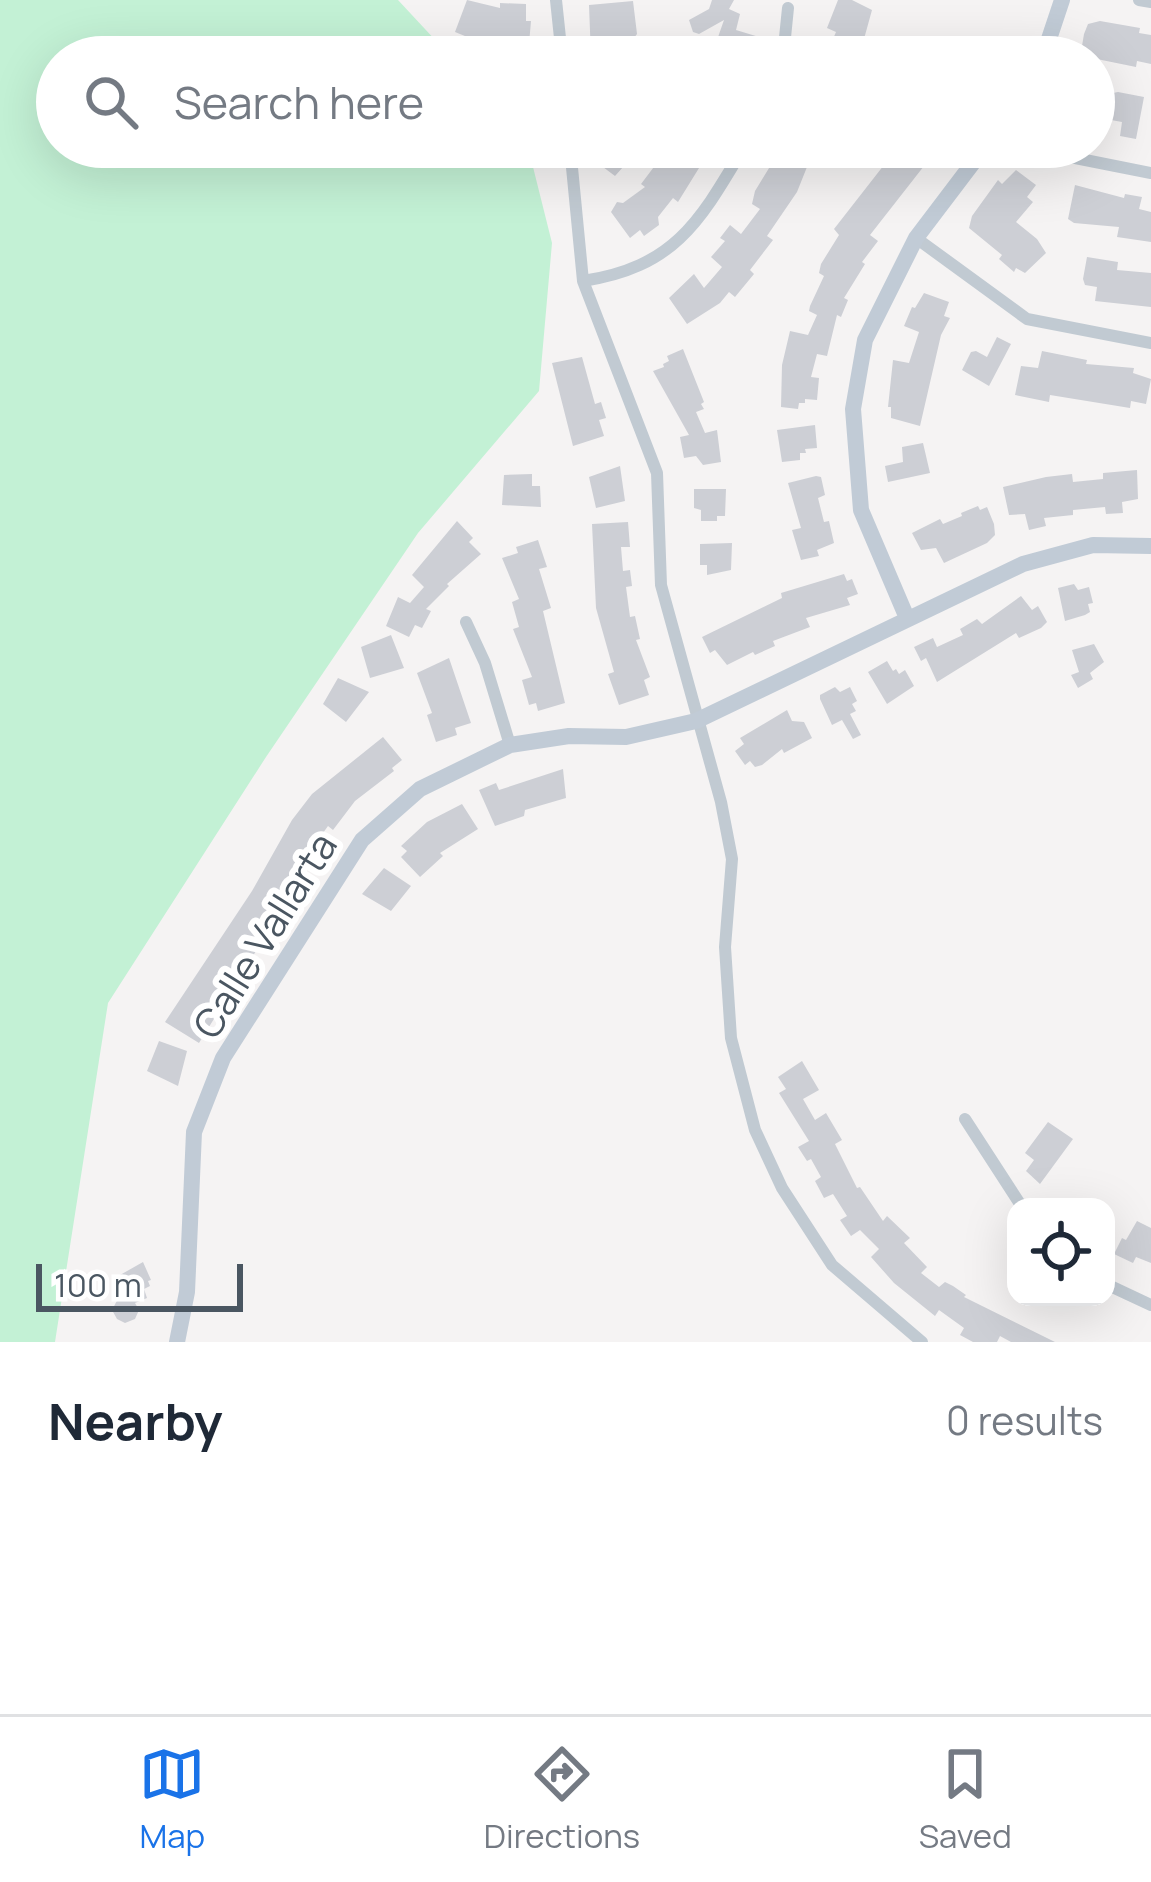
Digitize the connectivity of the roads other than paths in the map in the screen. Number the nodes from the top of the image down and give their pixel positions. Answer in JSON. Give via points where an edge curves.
{"nodes":[{"id":1,"x":556,"y":0,"type":"edge"},
{"id":2,"x":1062,"y":0,"type":"edge"},
{"id":3,"x":1139,"y":0,"type":"edge"},
{"id":4,"x":1151,"y":2,"type":"edge"},
{"id":5,"x":788,"y":8,"type":"dead end"},
{"id":6,"x":560,"y":36,"type":"edge"},
{"id":7,"x":787,"y":36,"type":"edge"},
{"id":8,"x":1049,"y":36,"type":"edge"},
{"id":9,"x":1115,"y":166,"type":"edge"},
{"id":10,"x":572,"y":168,"type":"edge"},
{"id":11,"x":731,"y":168,"type":"edge"},
{"id":12,"x":969,"y":168,"type":"edge"},
{"id":13,"x":1151,"y":173,"type":"edge"},
{"id":14,"x":916,"y":238,"type":"junction"},
{"id":15,"x":583,"y":281,"type":"junction"},
{"id":16,"x":1151,"y":343,"type":"edge"},
{"id":17,"x":1151,"y":546,"type":"edge"},
{"id":18,"x":907,"y":618,"type":"junction"},
{"id":19,"x":466,"y":622,"type":"dead end"},
{"id":20,"x":696,"y":721,"type":"junction"},
{"id":21,"x":510,"y":745,"type":"junction"},
{"id":22,"x":965,"y":1118,"type":"dead end"},
{"id":23,"x":1016,"y":1198,"type":"edge"},
{"id":24,"x":1115,"y":1288,"type":"edge"},
{"id":25,"x":1151,"y":1305,"type":"edge"},
{"id":26,"x":177,"y":1342,"type":"edge"},
{"id":27,"x":922,"y":1342,"type":"edge"}],
"edges":[{"from":1,"to":6,"type":"street"},
{"from":2,"to":8,"type":"street"},
{"from":3,"to":4,"type":"street"},
{"from":5,"to":7,"type":"street"},
{"from":9,"to":13,"type":"street"},
{"from":10,"to":15,"type":"street"},
{"from":11,"to":15,"type":"street","via":[[658,259]]},
{"from":12,"to":14,"type":"street"},
{"from":14,"to":16,"type":"street","via":[[1027,319]]},
{"from":14,"to":18,"type":"street","via":[[865,340],[854,409],[861,510]]},
{"from":15,"to":20,"type":"street","via":[[657,473],[661,585]]},
{"from":17,"to":18,"type":"street","name":"Calle Vallarta","via":[[1094,545],[1023,564]]},
{"from":18,"to":20,"type":"street","name":"Calle Vallarta"},
{"from":19,"to":21,"type":"street"},
{"from":20,"to":21,"type":"street","name":"Calle Vallarta","via":[[626,737]]},
{"from":20,"to":27,"type":"street","via":[[732,860],[725,947],[731,1038],[755,1130],[832,1264]]},
{"from":21,"to":26,"type":"street","name":"Calle Vallarta","via":[[419,789],[362,840],[224,1058],[194,1132]]},
{"from":22,"to":23,"type":"street"},
{"from":24,"to":25,"type":"street"}]}
